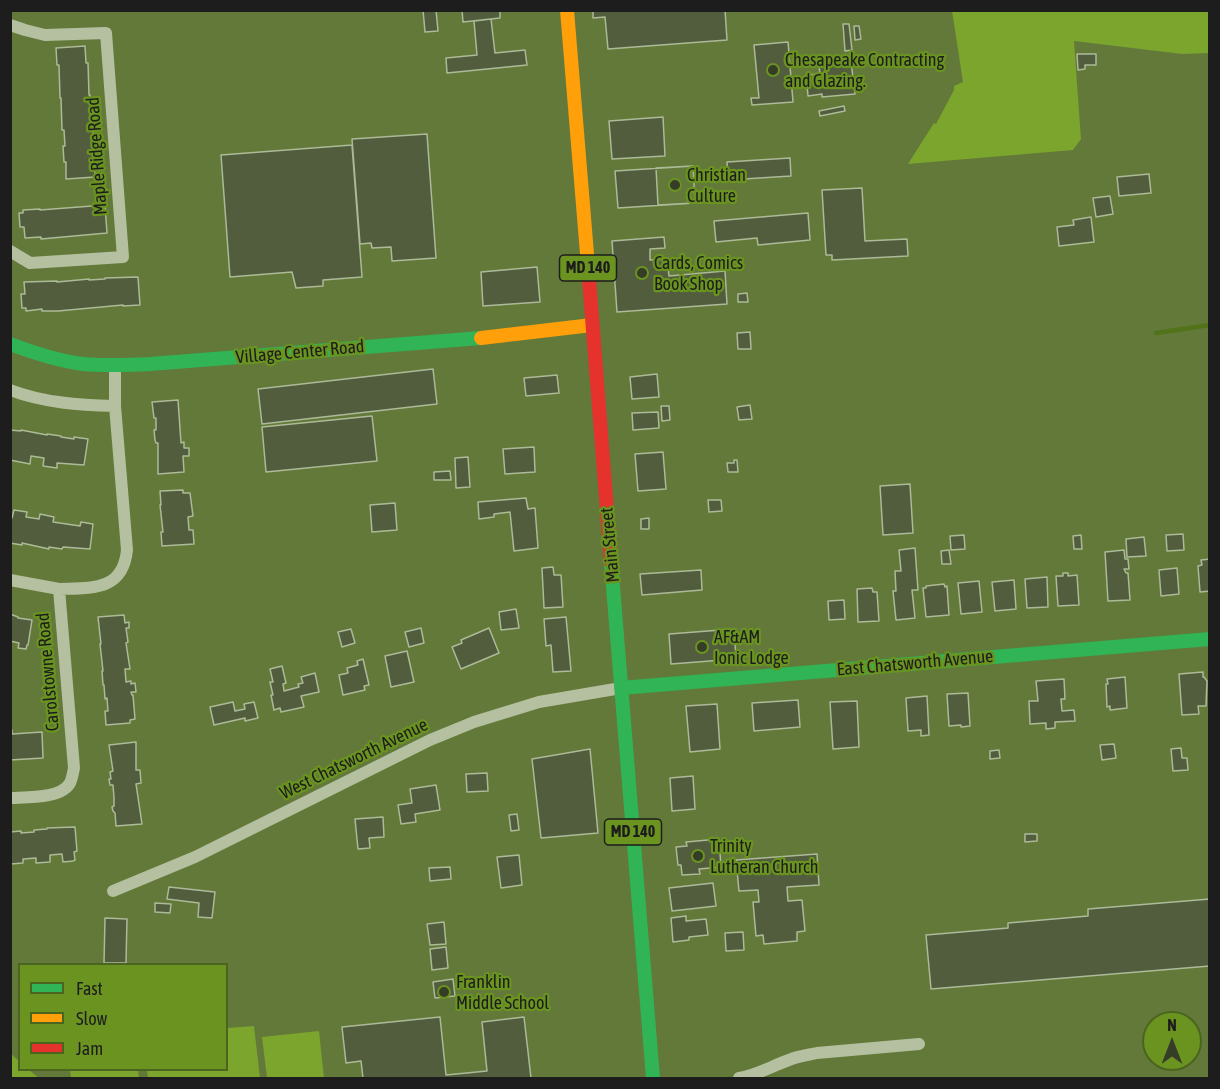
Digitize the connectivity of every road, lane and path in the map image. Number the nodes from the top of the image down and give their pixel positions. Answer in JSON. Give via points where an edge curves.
{"nodes":[{"id":1,"x":567,"y":10,"type":"edge"},
{"id":2,"x":10,"y":25,"type":"edge"},
{"id":3,"x":10,"y":251,"type":"edge"},
{"id":4,"x":592,"y":325,"type":"junction"},
{"id":5,"x":10,"y":344,"type":"edge"},
{"id":6,"x":115,"y":365,"type":"junction"},
{"id":7,"x":10,"y":390,"type":"edge"},
{"id":8,"x":115,"y":406,"type":"junction"},
{"id":9,"x":10,"y":580,"type":"edge"},
{"id":10,"x":59,"y":589,"type":"junction"},
{"id":11,"x":1209,"y":639,"type":"edge"},
{"id":12,"x":621,"y":688,"type":"junction"},
{"id":13,"x":10,"y":798,"type":"edge"},
{"id":14,"x":113,"y":891,"type":"dead end"},
{"id":15,"x":919,"y":1044,"type":"dead end"},
{"id":16,"x":653,"y":1078,"type":"edge"},
{"id":17,"x":740,"y":1078,"type":"edge"}],
"edges":[{"from":1,"to":4,"type":"street","name":"Main Street","number":"MD 140"},
{"from":2,"to":3,"type":"street","name":"Maple Ridge Road","via":[[45,35],[106,33],[123,257],[30,263]]},
{"from":4,"to":6,"type":"street","name":"Village Center Road","via":[[457,340]]},
{"from":4,"to":12,"type":"street","name":"Main Street","number":"MD 140"},
{"from":5,"to":6,"type":"street","name":"Village Center Road","via":[[82,364]]},
{"from":6,"to":8,"type":"street","name":"Carolstowne Road"},
{"from":7,"to":8,"type":"street","via":[[51,402]]},
{"from":8,"to":10,"type":"street","name":"Carolstowne Road","via":[[126,562],[115,579],[106,584]]},
{"from":9,"to":10,"type":"street"},
{"from":10,"to":13,"type":"street","name":"Carolstowne Road","via":[[74,768],[64,790]]},
{"from":11,"to":12,"type":"street","name":"East Chatsworth Avenue"},
{"from":12,"to":14,"type":"street","name":"West Chatsworth Avenue","via":[[539,702],[430,740],[195,857]]},
{"from":12,"to":16,"type":"street","name":"Main Street","number":"MD 140"},
{"from":15,"to":17,"type":"street","via":[[800,1056]]}]}
